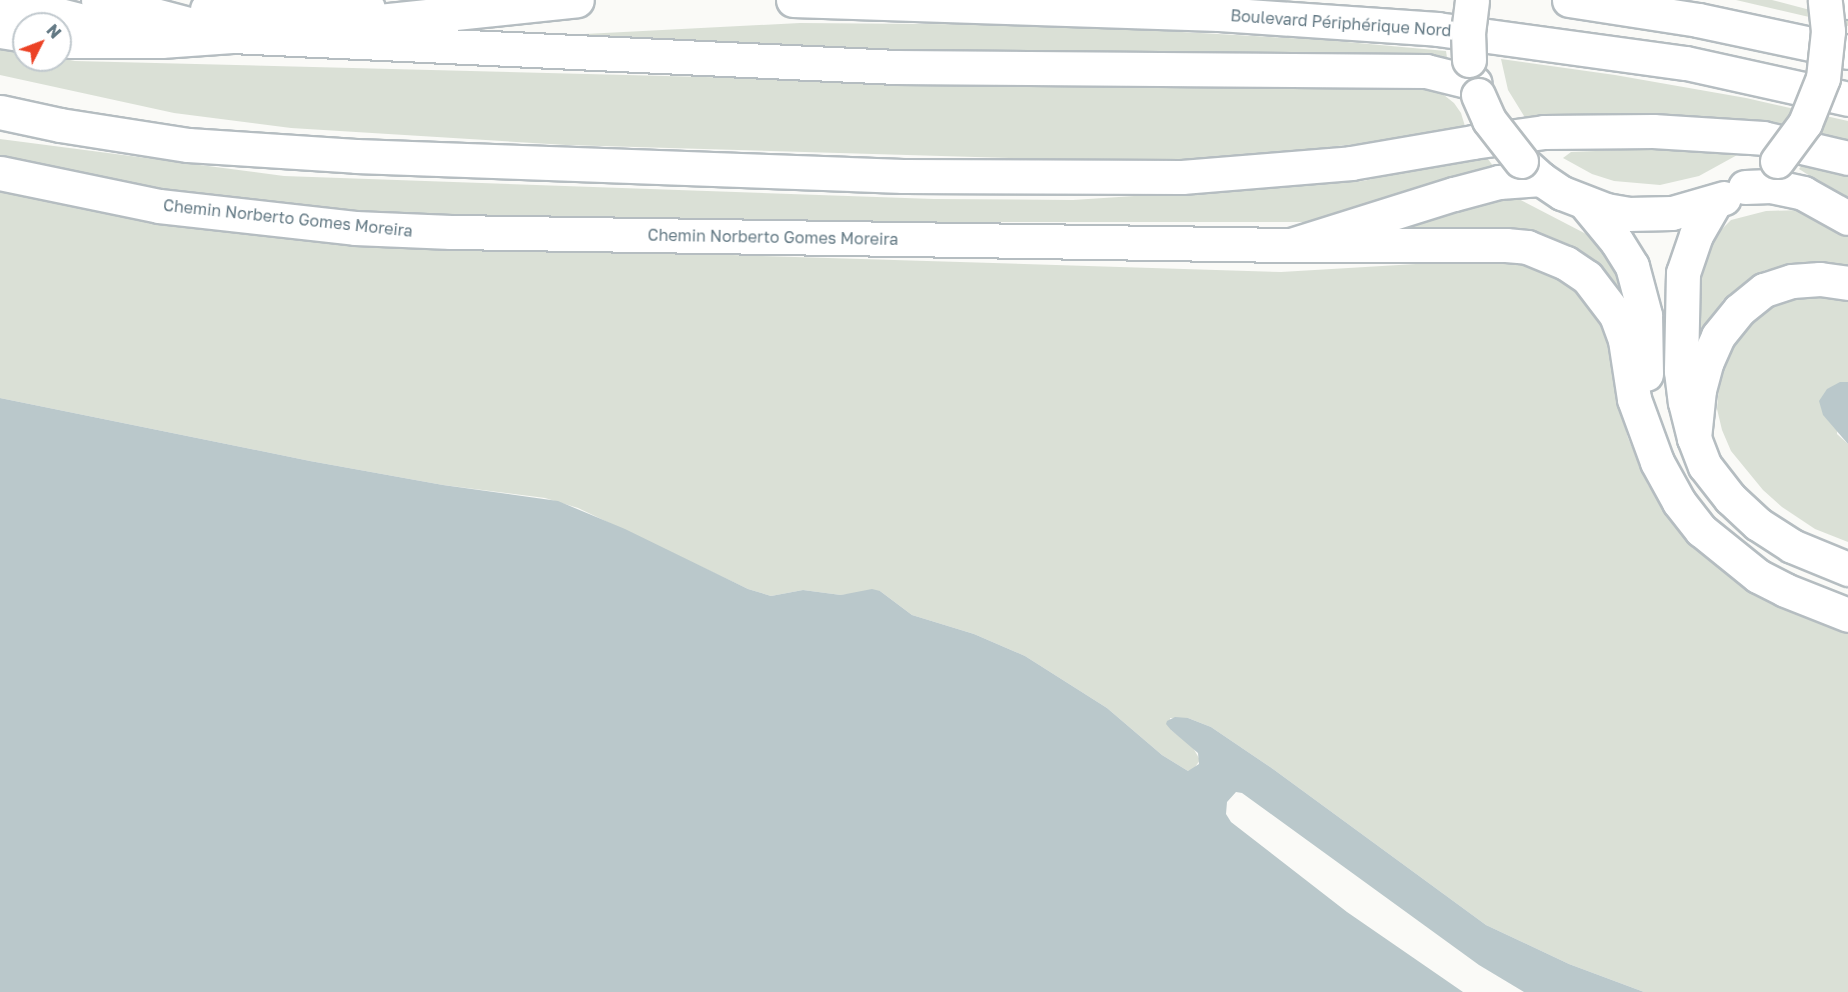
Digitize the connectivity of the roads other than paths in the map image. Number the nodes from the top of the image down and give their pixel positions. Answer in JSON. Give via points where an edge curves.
{"nodes":[{"id":1,"x":1,"y":0,"type":"edge"},
{"id":2,"x":98,"y":0,"type":"edge"},
{"id":3,"x":174,"y":0,"type":"edge"},
{"id":4,"x":523,"y":0,"type":"edge"},
{"id":5,"x":577,"y":0,"type":"edge"},
{"id":6,"x":793,"y":0,"type":"edge"},
{"id":7,"x":1472,"y":0,"type":"edge"},
{"id":8,"x":1569,"y":0,"type":"edge"},
{"id":9,"x":1825,"y":0,"type":"edge"},
{"id":10,"x":1841,"y":0,"type":"edge"},
{"id":11,"x":1848,"y":2,"type":"edge"},
{"id":12,"x":232,"y":36,"type":"junction"},
{"id":13,"x":161,"y":41,"type":"junction"},
{"id":14,"x":72,"y":42,"type":"edge"},
{"id":15,"x":1848,"y":52,"type":"edge"},
{"id":16,"x":1474,"y":79,"type":"junction"},
{"id":17,"x":1848,"y":99,"type":"edge"},
{"id":18,"x":0,"y":111,"type":"edge"},
{"id":19,"x":1848,"y":158,"type":"edge"},
{"id":20,"x":1531,"y":170,"type":"junction"},
{"id":21,"x":0,"y":173,"type":"edge"},
{"id":22,"x":1745,"y":187,"type":"junction"},
{"id":23,"x":1714,"y":202,"type":"junction"},
{"id":24,"x":1585,"y":203,"type":"junction"},
{"id":25,"x":1848,"y":218,"type":"edge"},
{"id":26,"x":1291,"y":246,"type":"junction"},
{"id":27,"x":1848,"y":283,"type":"edge"},
{"id":28,"x":1646,"y":426,"type":"junction"},
{"id":29,"x":1694,"y":438,"type":"junction"},
{"id":30,"x":1848,"y":569,"type":"edge"},
{"id":31,"x":1848,"y":615,"type":"edge"}],
"edges":[{"from":1,"to":13,"type":"main road"},
{"from":2,"to":12,"type":"main road"},
{"from":3,"to":4,"type":"main road","via":[[228,15]]},
{"from":5,"to":12,"type":"main road"},
{"from":6,"to":17,"type":"main road","name":"Boulevard Périphérique Nord","via":[[1219,14],[1437,29],[1686,63]]},
{"from":7,"to":16,"type":"main road","bridge":true,"via":[[1468,33]]},
{"from":8,"to":15,"type":"main road","via":[[1698,20]]},
{"from":9,"to":22,"type":"main road","bridge":true,"via":[[1828,31],[1823,78],[1805,123],[1777,161]]},
{"from":10,"to":11,"type":"main road"},
{"from":12,"to":13,"type":"main road"},
{"from":12,"to":16,"type":"main road","via":[[896,67],[1426,72]]},
{"from":13,"to":14,"type":"main road"},
{"from":16,"to":20,"type":"main road","bridge":true,"via":[[1489,120]]},
{"from":18,"to":19,"type":"main road","via":[[60,125],[188,145],[356,156],[903,176],[1193,176],[1352,163],[1473,142],[1565,132],[1653,131],[1763,138]]},
{"from":20,"to":24,"type":"main road"},
{"from":20,"to":26,"type":"main road","name":"Chemin Norberto Gomes Moreira"},
{"from":21,"to":26,"type":"main road","name":"Chemin Norberto Gomes Moreira","via":[[159,206],[355,228]]},
{"from":22,"to":23,"type":"main road"},
{"from":22,"to":25,"type":"main road","via":[[1771,186],[1803,193]]},
{"from":23,"to":24,"type":"main road","via":[[1650,215],[1617,212]]},
{"from":23,"to":29,"type":"main road","via":[[1696,235],[1683,273],[1681,371]]},
{"from":24,"to":28,"type":"main road","via":[[1617,242],[1632,266],[1639,288],[1646,340]]},
{"from":26,"to":28,"type":"main road","via":[[1506,245],[1527,247],[1566,263],[1587,277],[1616,315],[1625,340],[1634,399]]},
{"from":27,"to":29,"type":"main road","via":[[1792,281],[1764,290],[1739,310],[1718,336],[1707,361],[1699,390]]},
{"from":28,"to":31,"type":"main road","via":[[1657,462],[1679,502],[1717,545],[1758,576]]},
{"from":29,"to":30,"type":"main road","via":[[1706,466],[1730,498],[1758,524],[1792,546]]}]}
